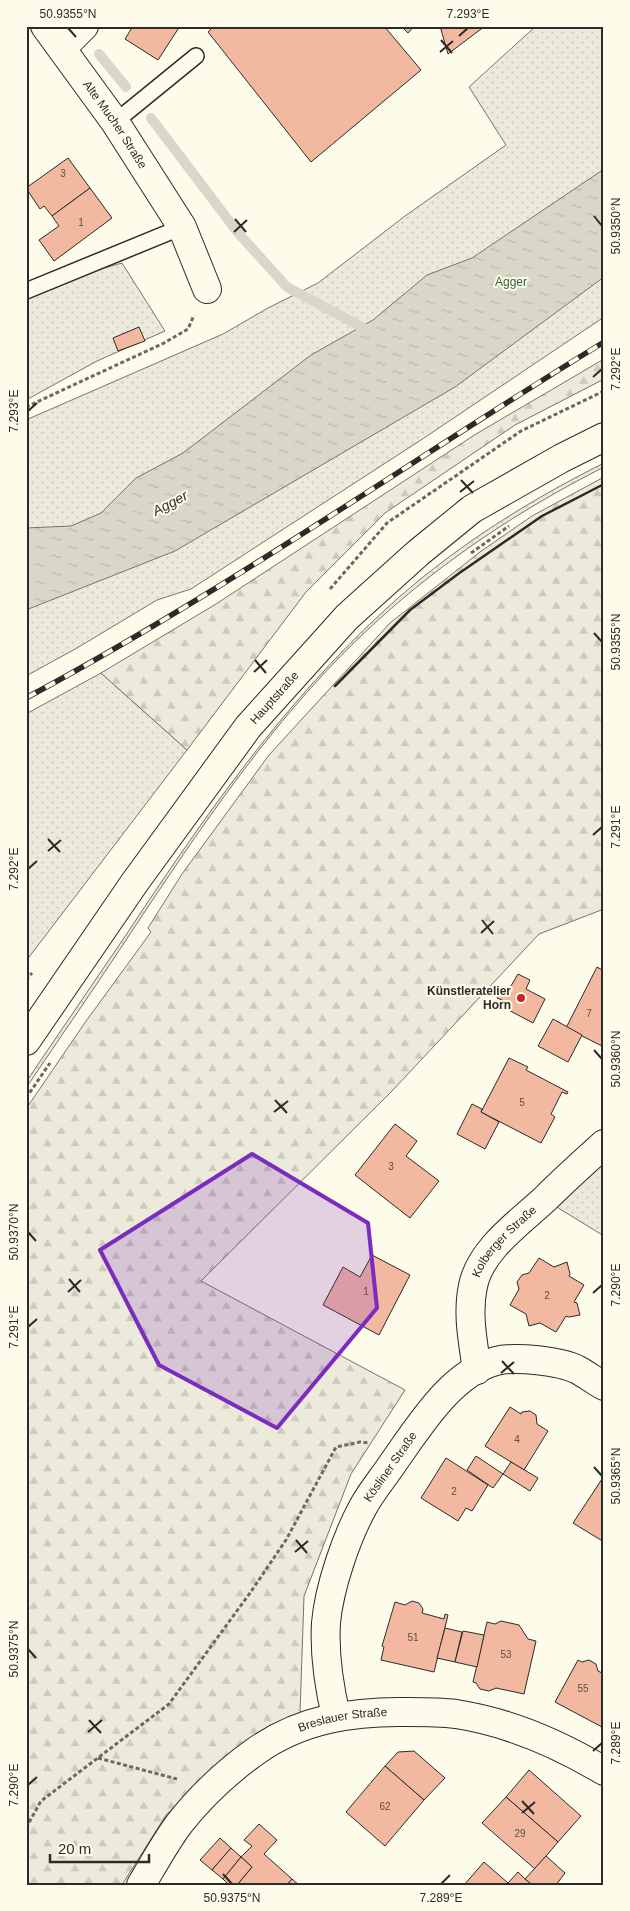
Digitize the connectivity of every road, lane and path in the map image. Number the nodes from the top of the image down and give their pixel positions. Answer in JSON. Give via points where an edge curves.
{"nodes":[{"id":1,"x":45,"y":26,"type":"edge"},
{"id":2,"x":84,"y":26,"type":"edge"},
{"id":3,"x":62,"y":48,"type":"junction"},
{"id":4,"x":196,"y":56,"type":"dead end"},
{"id":5,"x":115,"y":122,"type":"junction"},
{"id":6,"x":182,"y":227,"type":"junction"},
{"id":7,"x":207,"y":289,"type":"joint"},
{"id":8,"x":26,"y":291,"type":"edge"},
{"id":9,"x":604,"y":391,"type":"edge"},
{"id":10,"x":26,"y":407,"type":"edge"},
{"id":11,"x":604,"y":437,"type":"edge"},
{"id":12,"x":514,"y":522,"type":"dead end"},
{"id":13,"x":387,"y":523,"type":"dead end"},
{"id":14,"x":469,"y":554,"type":"dead end"},
{"id":15,"x":26,"y":1041,"type":"edge"},
{"id":16,"x":54,"y":1057,"type":"dead end"},
{"id":17,"x":26,"y":1098,"type":"edge"},
{"id":18,"x":604,"y":1144,"type":"edge"},
{"id":19,"x":477,"y":1370,"type":"junction"},
{"id":20,"x":604,"y":1386,"type":"edge"},
{"id":21,"x":405,"y":1446,"type":"junction"},
{"id":22,"x":336,"y":1716,"type":"junction"},
{"id":23,"x":98,"y":1758,"type":"junction"},
{"id":24,"x":604,"y":1770,"type":"edge"},
{"id":25,"x":211,"y":1789,"type":"junction"},
{"id":26,"x":26,"y":1828,"type":"edge"},
{"id":27,"x":141,"y":1885,"type":"edge"}],
"edges":[{"from":1,"to":3,"type":"street","name":"Alte Mucher Straße"},
{"from":2,"to":3,"type":"street"},
{"from":3,"to":5,"type":"street","name":"Alte Mucher Straße"},
{"from":4,"to":5,"type":"lane"},
{"from":5,"to":6,"type":"street","name":"Alte Mucher Straße"},
{"from":6,"to":7,"type":"street","name":"Alte Mucher Straße"},
{"from":6,"to":8,"type":"lane"},
{"from":7,"to":10,"type":"path","via":[[188,329]]},
{"from":9,"to":13,"type":"path","via":[[521,431]]},
{"from":11,"to":15,"type":"street","name":"Hauptstraße","via":[[472,509],[347,617],[248,727],[135,882]]},
{"from":12,"to":14,"type":"path"},
{"from":16,"to":17,"type":"path"},
{"from":18,"to":19,"type":"street","name":"Kolberger Straße","via":[[513,1228],[484,1261],[473,1284],[469,1308]]},
{"from":19,"to":20,"type":"street","name":"Kösliner Straße","via":[[496,1361],[540,1360],[578,1369]]},
{"from":19,"to":21,"type":"street","name":"Kösliner Straße","via":[[463,1379],[429,1413]]},
{"from":21,"to":22,"type":"street","name":"Kösliner Straße","via":[[363,1507],[340,1560],[331,1595],[326,1622],[328,1681]]},
{"from":21,"to":23,"type":"path","via":[[360,1442],[336,1447],[286,1540],[169,1704]]},
{"from":22,"to":24,"type":"street","name":"Breslauer Straße","via":[[374,1712],[456,1714],[532,1735]]},
{"from":22,"to":25,"type":"street","name":"Breslauer Straße","via":[[302,1726],[257,1750]]},
{"from":23,"to":25,"type":"path"},
{"from":23,"to":26,"type":"path","via":[[41,1801]]},
{"from":25,"to":27,"type":"street","name":"Breslauer Straße","via":[[179,1824]]}]}
